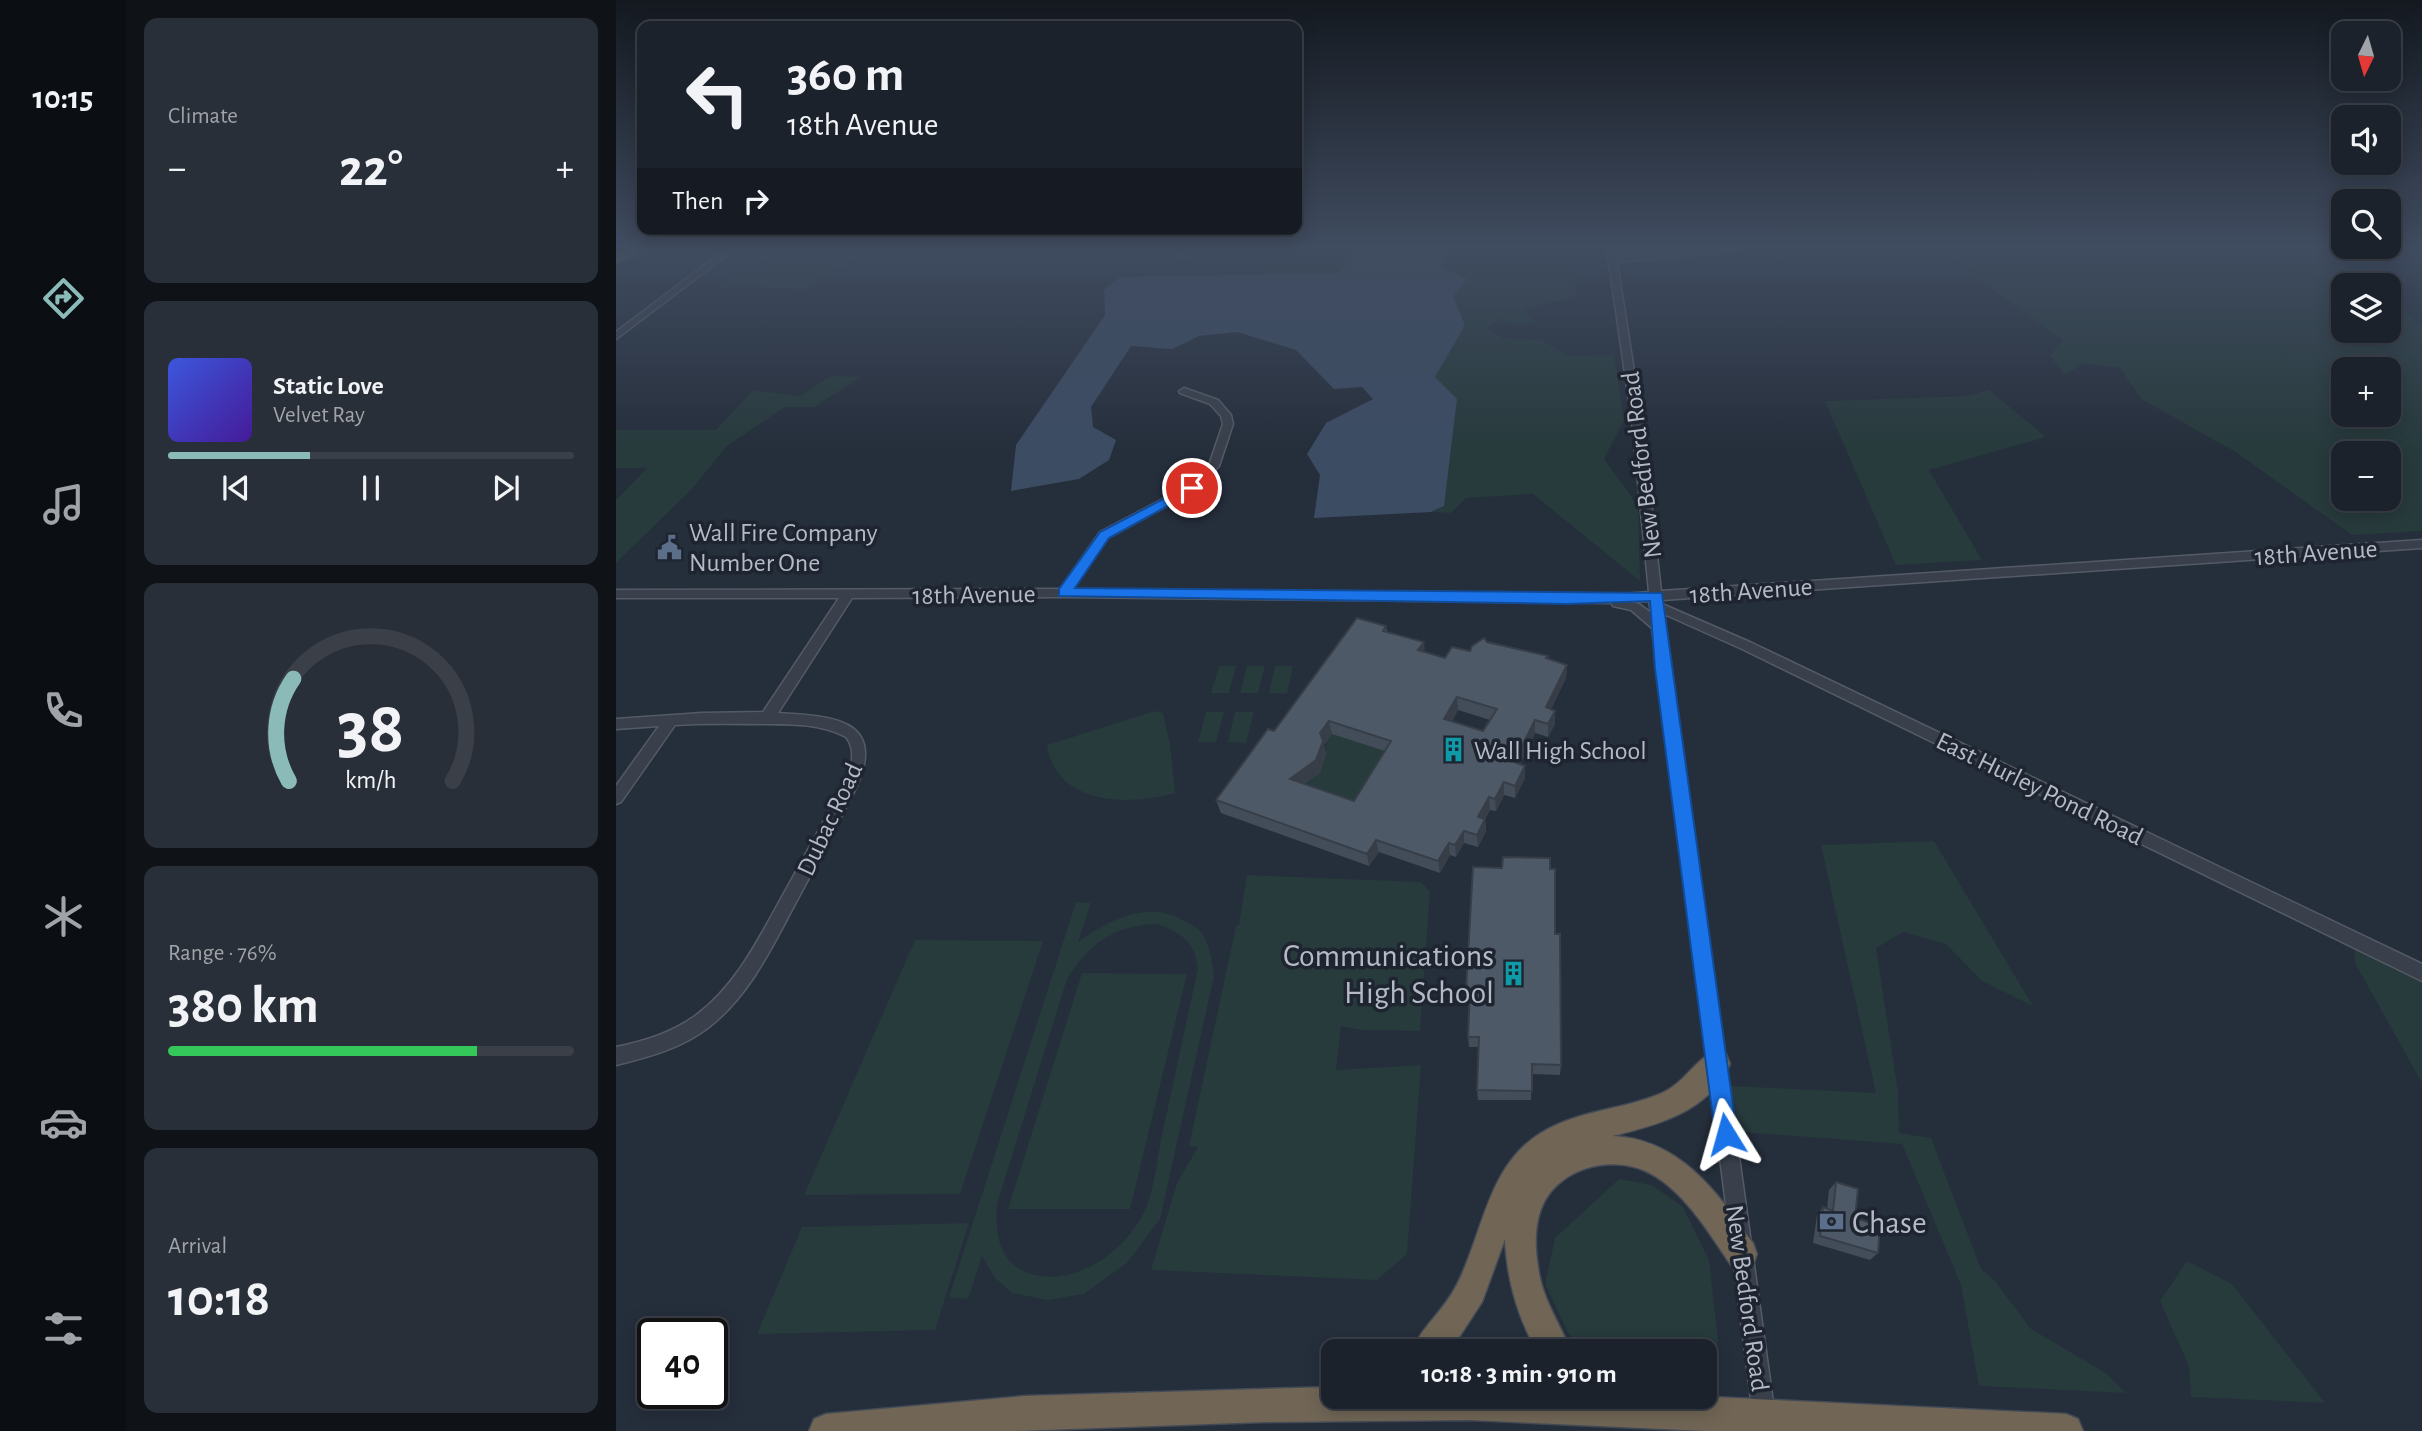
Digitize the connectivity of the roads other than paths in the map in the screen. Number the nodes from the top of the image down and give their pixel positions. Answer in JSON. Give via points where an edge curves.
{"nodes":[{"id":1,"x":643,"y":316,"type":"edge"},
{"id":2,"x":1621,"y":316,"type":"edge"},
{"id":3,"x":616,"y":336,"type":"edge"},
{"id":4,"x":1184,"y":391,"type":"dead end"},
{"id":5,"x":2422,"y":544,"type":"edge"},
{"id":6,"x":1065,"y":593,"type":"junction"},
{"id":7,"x":616,"y":594,"type":"edge"},
{"id":8,"x":847,"y":595,"type":"junction"},
{"id":9,"x":1567,"y":599,"type":"junction"},
{"id":10,"x":1657,"y":601,"type":"junction"},
{"id":11,"x":1658,"y":626,"type":"junction"},
{"id":12,"x":766,"y":719,"type":"junction"},
{"id":13,"x":671,"y":720,"type":"junction"},
{"id":14,"x":616,"y":724,"type":"edge"},
{"id":15,"x":616,"y":798,"type":"edge"},
{"id":16,"x":2422,"y":972,"type":"edge"},
{"id":17,"x":616,"y":1056,"type":"edge"},
{"id":18,"x":1716,"y":1064,"type":"junction"},
{"id":19,"x":1742,"y":1254,"type":"junction"},
{"id":20,"x":1439,"y":1339,"type":"edge"},
{"id":21,"x":1548,"y":1339,"type":"edge"},
{"id":22,"x":1321,"y":1395,"type":"edge"},
{"id":23,"x":1264,"y":1405,"type":"junction"},
{"id":24,"x":1674,"y":1409,"type":"edge"},
{"id":25,"x":1681,"y":1411,"type":"junction"},
{"id":26,"x":1765,"y":1423,"type":"edge"},
{"id":27,"x":826,"y":1431,"type":"edge"},
{"id":28,"x":2066,"y":1431,"type":"edge"}],
"edges":[{"from":1,"to":3,"type":"street"},
{"from":2,"to":10,"type":"street","name":"New Bedford Road"},
{"from":4,"to":6,"type":"street","via":[[1214,402],[1226,415],[1228,424],[1214,466],[1192,488],[1104,535]]},
{"from":5,"to":10,"type":"street","name":"18th Avenue"},
{"from":6,"to":8,"type":"street","name":"18th Avenue"},
{"from":6,"to":9,"type":"street","name":"18th Avenue"},
{"from":7,"to":8,"type":"street","name":"18th Avenue"},
{"from":8,"to":12,"type":"street"},
{"from":9,"to":10,"type":"street","name":"18th Avenue"},
{"from":9,"to":11,"type":"street","via":[[1624,603]]},
{"from":10,"to":11,"type":"street","name":"New Bedford Road"},
{"from":10,"to":16,"type":"street","name":"East Hurley Pond Road"},
{"from":11,"to":18,"type":"street","name":"New Bedford Road"},
{"from":12,"to":13,"type":"street","name":"Dubac Road"},
{"from":12,"to":17,"type":"street","name":"Dubac Road","via":[[812,719],[839,725],[857,741],[857,773],[743,982],[688,1029],[653,1046]]},
{"from":13,"to":14,"type":"street","name":"Dubac Road"},
{"from":13,"to":15,"type":"street"},
{"from":18,"to":19,"type":"street","name":"New Bedford Road"},
{"from":18,"to":20,"type":"highway","via":[[1700,1084],[1678,1100],[1561,1138],[1535,1155],[1512,1186],[1463,1306]]},
{"from":19,"to":21,"type":"highway","via":[[1707,1205],[1666,1166],[1641,1155],[1607,1150],[1567,1160],[1536,1186],[1520,1246],[1528,1302]]},
{"from":19,"to":26,"type":"street","name":"New Bedford Road"},
{"from":22,"to":23,"type":"highway"},
{"from":23,"to":25,"type":"highway","via":[[1470,1403]]},
{"from":23,"to":27,"type":"highway","via":[[1025,1413]]},
{"from":24,"to":25,"type":"highway"},
{"from":25,"to":26,"type":"highway"},
{"from":26,"to":28,"type":"highway"}]}
